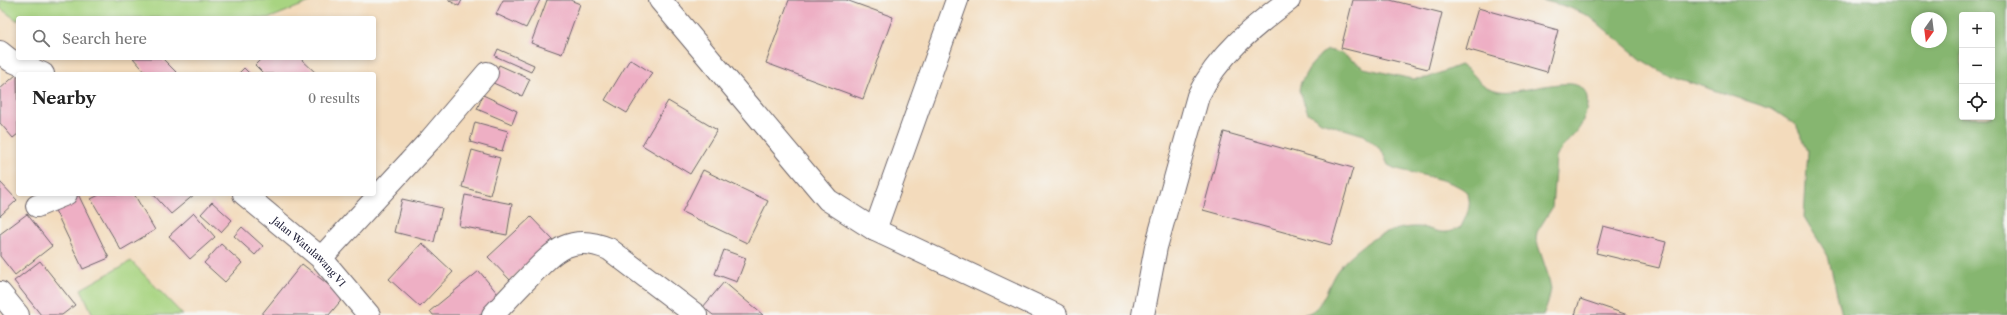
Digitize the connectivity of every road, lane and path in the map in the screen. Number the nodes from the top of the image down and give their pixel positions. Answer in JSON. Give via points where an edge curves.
{"nodes":[{"id":1,"x":956,"y":0,"type":"edge"},
{"id":2,"x":1289,"y":0,"type":"edge"},
{"id":3,"x":668,"y":4,"type":"edge"},
{"id":4,"x":0,"y":52,"type":"edge"},
{"id":5,"x":38,"y":72,"type":"edge"},
{"id":6,"x":487,"y":73,"type":"dead end"},
{"id":7,"x":61,"y":196,"type":"edge"},
{"id":8,"x":246,"y":196,"type":"edge"},
{"id":9,"x":37,"y":206,"type":"dead end"},
{"id":10,"x":875,"y":230,"type":"junction"},
{"id":11,"x":321,"y":258,"type":"junction"},
{"id":12,"x":0,"y":294,"type":"edge"},
{"id":13,"x":18,"y":315,"type":"edge"},
{"id":14,"x":369,"y":315,"type":"edge"},
{"id":15,"x":493,"y":315,"type":"edge"},
{"id":16,"x":696,"y":315,"type":"edge"},
{"id":17,"x":1056,"y":315,"type":"edge"},
{"id":18,"x":1143,"y":315,"type":"edge"}],
"edges":[{"from":1,"to":10,"type":"street"},
{"from":2,"to":18,"type":"street","via":[[1260,21],[1223,56],[1198,96],[1156,247]]},
{"from":3,"to":10,"type":"street","via":[[828,200]]},
{"from":4,"to":5,"type":"street","via":[[10,60]]},
{"from":6,"to":11,"type":"street","via":[[430,140]]},
{"from":7,"to":9,"type":"street"},
{"from":8,"to":11,"type":"street","name":"Jalan Watulawang VI"},
{"from":10,"to":17,"type":"street"},
{"from":11,"to":14,"type":"street","name":"Jalan Watulawang VI"},
{"from":12,"to":13,"type":"street"},
{"from":15,"to":16,"type":"street","via":[[552,253],[565,246],[586,242],[609,249]]}]}
